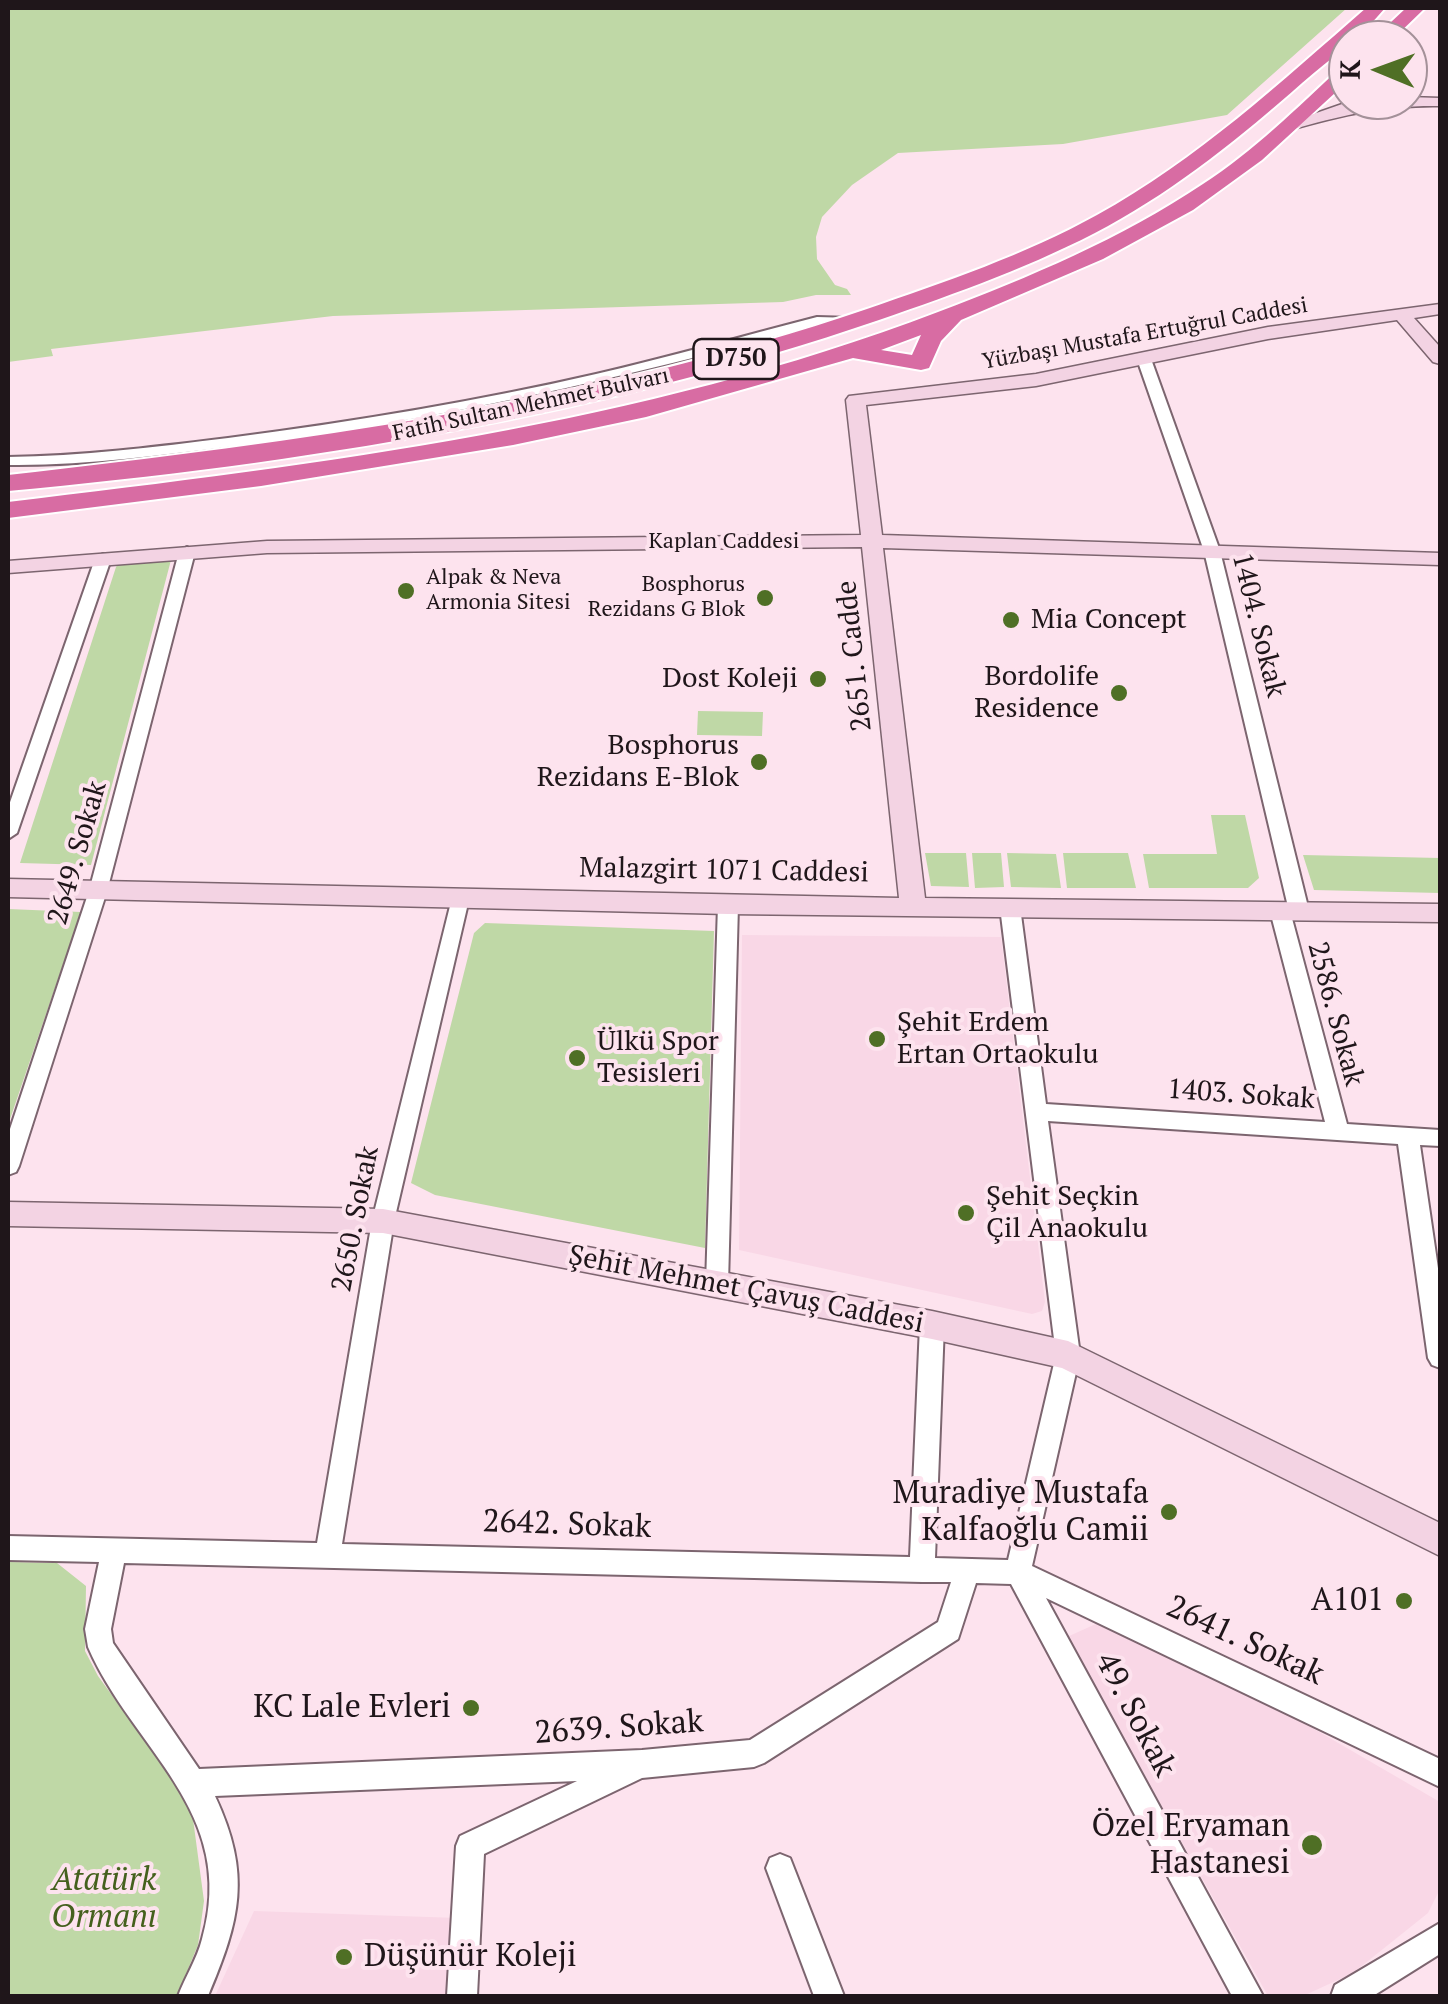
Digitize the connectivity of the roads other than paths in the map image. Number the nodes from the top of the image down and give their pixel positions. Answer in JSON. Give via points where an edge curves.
{"nodes":[{"id":1,"x":1376,"y":8,"type":"edge"},
{"id":2,"x":1328,"y":90,"type":"edge"},
{"id":3,"x":1440,"y":102,"type":"edge"},
{"id":4,"x":1290,"y":125,"type":"junction"},
{"id":5,"x":1440,"y":308,"type":"edge"},
{"id":6,"x":1401,"y":314,"type":"junction"},
{"id":7,"x":952,"y":317,"type":"junction"},
{"id":8,"x":853,"y":322,"type":"junction"},
{"id":9,"x":851,"y":354,"type":"junction"},
{"id":10,"x":1440,"y":358,"type":"edge"},
{"id":11,"x":1144,"y":359,"type":"junction"},
{"id":12,"x":921,"y":363,"type":"junction"},
{"id":13,"x":942,"y":391,"type":"junction"},
{"id":14,"x":856,"y":400,"type":"joint"},
{"id":15,"x":486,"y":410,"type":"junction"},
{"id":16,"x":8,"y":448,"type":"edge"},
{"id":17,"x":52,"y":459,"type":"junction"},
{"id":18,"x":8,"y":461,"type":"edge"},
{"id":19,"x":8,"y":483,"type":"edge"},
{"id":20,"x":8,"y":510,"type":"edge"},
{"id":21,"x":872,"y":541,"type":"junction"},
{"id":22,"x":1212,"y":551,"type":"junction"},
{"id":23,"x":187,"y":552,"type":"junction"},
{"id":24,"x":1440,"y":559,"type":"edge"},
{"id":25,"x":104,"y":560,"type":"junction"},
{"id":26,"x":8,"y":567,"type":"edge"},
{"id":27,"x":8,"y":833,"type":"edge"},
{"id":28,"x":8,"y":888,"type":"edge"},
{"id":29,"x":98,"y":891,"type":"junction"},
{"id":30,"x":460,"y":899,"type":"junction"},
{"id":31,"x":728,"y":905,"type":"junction"},
{"id":32,"x":913,"y":906,"type":"junction"},
{"id":33,"x":1010,"y":907,"type":"junction"},
{"id":34,"x":1289,"y":911,"type":"junction"},
{"id":35,"x":1440,"y":913,"type":"edge"},
{"id":36,"x":1037,"y":1112,"type":"junction"},
{"id":37,"x":1338,"y":1131,"type":"junction"},
{"id":38,"x":1408,"y":1136,"type":"junction"},
{"id":39,"x":1440,"y":1138,"type":"edge"},
{"id":40,"x":8,"y":1166,"type":"edge"},
{"id":41,"x":8,"y":1214,"type":"edge"},
{"id":42,"x":383,"y":1221,"type":"junction"},
{"id":43,"x":1433,"y":1259,"type":"edge"},
{"id":44,"x":717,"y":1284,"type":"junction"},
{"id":45,"x":932,"y":1325,"type":"junction"},
{"id":46,"x":1068,"y":1355,"type":"junction"},
{"id":47,"x":1440,"y":1358,"type":"edge"},
{"id":48,"x":1440,"y":1540,"type":"edge"},
{"id":49,"x":8,"y":1548,"type":"edge"},
{"id":50,"x":114,"y":1550,"type":"junction"},
{"id":51,"x":328,"y":1554,"type":"junction"},
{"id":52,"x":922,"y":1570,"type":"junction"},
{"id":53,"x":966,"y":1570,"type":"junction"},
{"id":54,"x":1018,"y":1572,"type":"junction"},
{"id":55,"x":642,"y":1764,"type":"junction"},
{"id":56,"x":1440,"y":1773,"type":"edge"},
{"id":57,"x":196,"y":1783,"type":"junction"},
{"id":58,"x":780,"y":1868,"type":"dead end"},
{"id":59,"x":1440,"y":1938,"type":"edge"},
{"id":60,"x":193,"y":1996,"type":"edge"},
{"id":61,"x":462,"y":1996,"type":"edge"},
{"id":62,"x":829,"y":1996,"type":"edge"},
{"id":63,"x":1248,"y":1996,"type":"edge"},
{"id":64,"x":1346,"y":1996,"type":"edge"}],
"edges":[{"from":1,"to":8,"type":"highway","name":"Fatih Sultan Mehmet Bulvarı","number":"D750","via":[[1230,137],[1128,206],[986,274]]},
{"from":2,"to":4,"type":"highway","name":"Fatih Sultan Mehmet Bulvarı","number":"D750"},
{"from":3,"to":4,"type":"street","via":[[1345,106]]},
{"from":4,"to":7,"type":"highway","name":"Fatih Sultan Mehmet Bulvarı","number":"D750","via":[[1240,169],[1160,219]]},
{"from":5,"to":6,"type":"street","name":"Yüzbaşı Mustafa Ertuğrul Caddesi"},
{"from":6,"to":10,"type":"street"},
{"from":6,"to":11,"type":"street","name":"Yüzbaşı Mustafa Ertuğrul Caddesi"},
{"from":7,"to":9,"type":"highway","name":"Fatih Sultan Mehmet Bulvarı","number":"D750"},
{"from":7,"to":12,"type":"highway","via":[[930,339]]},
{"from":8,"to":15,"type":"highway","name":"Fatih Sultan Mehmet Bulvarı","number":"D750","via":[[669,378]]},
{"from":8,"to":15,"type":"street","via":[[817,320]]},
{"from":9,"to":12,"type":"highway"},
{"from":9,"to":20,"type":"highway","name":"Fatih Sultan Mehmet Bulvarı","number":"D750","via":[[619,417],[469,446],[287,477]]},
{"from":11,"to":13,"type":"street","name":"Yüzbaşı Mustafa Ertuğrul Caddesi"},
{"from":11,"to":22,"type":"street","name":"1404. Sokak"},
{"from":12,"to":13,"type":"street"},
{"from":13,"to":14,"type":"street","name":"Yüzbaşı Mustafa Ertuğrul Caddesi"},
{"from":14,"to":21,"type":"street","name":"2651. Cadde"},
{"from":15,"to":17,"type":"street"},
{"from":15,"to":19,"type":"highway","name":"Fatih Sultan Mehmet Bulvarı","number":"D750","via":[[293,451]]},
{"from":16,"to":17,"type":"street"},
{"from":17,"to":18,"type":"street"},
{"from":21,"to":22,"type":"street","name":"Kaplan Caddesi"},
{"from":21,"to":23,"type":"street","name":"Kaplan Caddesi"},
{"from":21,"to":32,"type":"street","name":"2651. Cadde"},
{"from":22,"to":24,"type":"street","name":"Kaplan Caddesi"},
{"from":22,"to":34,"type":"street","name":"1404. Sokak"},
{"from":23,"to":25,"type":"street","name":"Kaplan Caddesi"},
{"from":23,"to":29,"type":"street","name":"2649. Sokak"},
{"from":25,"to":26,"type":"street","name":"Kaplan Caddesi"},
{"from":25,"to":27,"type":"street"},
{"from":28,"to":29,"type":"street","name":"Malazgirt 1071 Caddesi"},
{"from":29,"to":30,"type":"street","name":"Malazgirt 1071 Caddesi"},
{"from":29,"to":40,"type":"street","name":"2649. Sokak"},
{"from":30,"to":31,"type":"street","name":"Malazgirt 1071 Caddesi"},
{"from":30,"to":42,"type":"street","name":"2650. Sokak"},
{"from":31,"to":32,"type":"street","name":"Malazgirt 1071 Caddesi"},
{"from":31,"to":44,"type":"street"},
{"from":32,"to":33,"type":"street","name":"Malazgirt 1071 Caddesi"},
{"from":33,"to":34,"type":"street","name":"Malazgirt 1071 Caddesi"},
{"from":33,"to":36,"type":"street"},
{"from":34,"to":35,"type":"street","name":"Malazgirt 1071 Caddesi"},
{"from":34,"to":37,"type":"street","name":"2586. Sokak"},
{"from":36,"to":37,"type":"street","name":"1403. Sokak"},
{"from":36,"to":46,"type":"street"},
{"from":37,"to":38,"type":"street","name":"1403. Sokak"},
{"from":38,"to":39,"type":"street","name":"1403. Sokak"},
{"from":38,"to":43,"type":"street"},
{"from":41,"to":42,"type":"street","name":"Şehit Mehmet Çavuş Caddesi"},
{"from":42,"to":44,"type":"street","name":"Şehit Mehmet Çavuş Caddesi"},
{"from":42,"to":51,"type":"street","name":"2650. Sokak"},
{"from":43,"to":47,"type":"street"},
{"from":44,"to":45,"type":"street","name":"Şehit Mehmet Çavuş Caddesi"},
{"from":45,"to":46,"type":"street","name":"Şehit Mehmet Çavuş Caddesi"},
{"from":45,"to":52,"type":"street"},
{"from":46,"to":48,"type":"street","name":"Şehit Mehmet Çavuş Caddesi"},
{"from":46,"to":54,"type":"street"},
{"from":49,"to":50,"type":"street","name":"2642. Sokak"},
{"from":50,"to":51,"type":"street","name":"2642. Sokak"},
{"from":50,"to":57,"type":"street","via":[[98,1629],[101,1647]]},
{"from":51,"to":52,"type":"street","name":"2642. Sokak"},
{"from":52,"to":53,"type":"street","name":"2642. Sokak"},
{"from":53,"to":54,"type":"street","name":"2642. Sokak"},
{"from":53,"to":55,"type":"street","name":"2639. Sokak","via":[[949,1630],[754,1753]]},
{"from":54,"to":56,"type":"street","name":"2641. Sokak"},
{"from":54,"to":63,"type":"street","name":"49. Sokak"},
{"from":55,"to":57,"type":"street","name":"2639. Sokak"},
{"from":55,"to":61,"type":"street","via":[[470,1846]]},
{"from":57,"to":60,"type":"street","via":[[218,1833],[225,1884],[210,1959]]},
{"from":58,"to":62,"type":"street"},
{"from":59,"to":64,"type":"street"}]}
